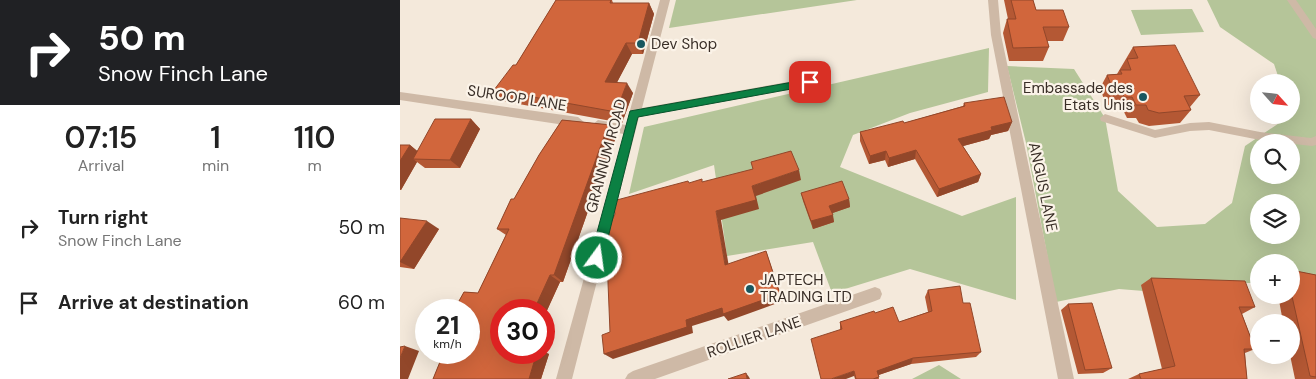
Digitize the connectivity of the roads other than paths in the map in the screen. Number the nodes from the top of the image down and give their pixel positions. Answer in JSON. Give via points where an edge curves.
{"nodes":[{"id":1,"x":665,"y":0,"type":"edge"},
{"id":2,"x":992,"y":0,"type":"edge"},
{"id":3,"x":1291,"y":0,"type":"edge"},
{"id":4,"x":1316,"y":36,"type":"edge"},
{"id":5,"x":810,"y":82,"type":"dead end"},
{"id":6,"x":400,"y":96,"type":"edge"},
{"id":7,"x":634,"y":114,"type":"junction"},
{"id":8,"x":1105,"y":118,"type":"dead end"},
{"id":9,"x":630,"y":130,"type":"junction"},
{"id":10,"x":1316,"y":140,"type":"edge"},
{"id":11,"x":875,"y":294,"type":"dead end"},
{"id":12,"x":564,"y":379,"type":"edge"},
{"id":13,"x":633,"y":379,"type":"edge"},
{"id":14,"x":1066,"y":379,"type":"edge"}],
"edges":[{"from":1,"to":7,"type":"street","name":"GRANNUM ROAD"},
{"from":2,"to":14,"type":"street","name":"ANGUS LANE","via":[[996,35]]},
{"from":3,"to":4,"type":"lane"},
{"from":5,"to":7,"type":"street"},
{"from":6,"to":9,"type":"street","name":"SUROOP LANE"},
{"from":7,"to":9,"type":"street","name":"GRANNUM ROAD"},
{"from":8,"to":10,"type":"lane","via":[[1155,134],[1209,126],[1260,136]]},
{"from":9,"to":12,"type":"street","name":"GRANNUM ROAD"},
{"from":11,"to":13,"type":"street","name":"ROLLIER LANE"}]}
